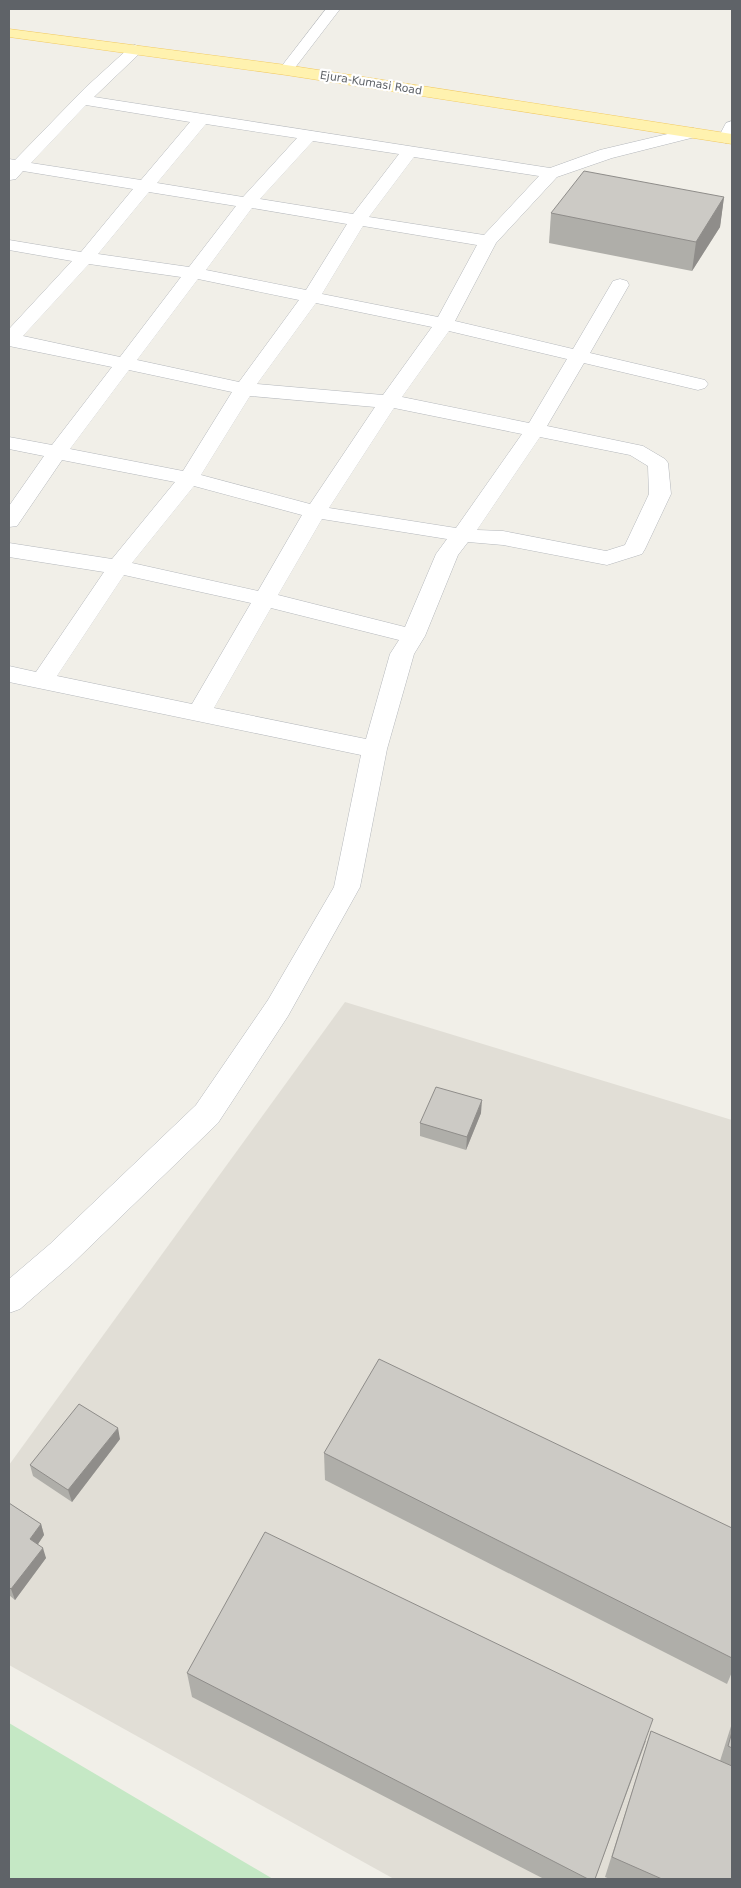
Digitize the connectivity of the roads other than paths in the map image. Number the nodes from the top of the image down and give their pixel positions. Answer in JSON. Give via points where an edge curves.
{"nodes":[{"id":1,"x":333,"y":9,"type":"edge"},
{"id":2,"x":9,"y":33,"type":"edge"},
{"id":3,"x":135,"y":50,"type":"junction"},
{"id":4,"x":286,"y":70,"type":"junction"},
{"id":5,"x":83,"y":100,"type":"junction"},
{"id":6,"x":202,"y":118,"type":"junction"},
{"id":7,"x":693,"y":133,"type":"junction"},
{"id":8,"x":730,"y":134,"type":"edge"},
{"id":9,"x":309,"y":135,"type":"junction"},
{"id":10,"x":410,"y":151,"type":"junction"},
{"id":11,"x":12,"y":168,"type":"edge"},
{"id":12,"x":551,"y":173,"type":"junction"},
{"id":13,"x":143,"y":186,"type":"junction"},
{"id":14,"x":247,"y":203,"type":"junction"},
{"id":15,"x":358,"y":220,"type":"junction"},
{"id":16,"x":488,"y":241,"type":"junction"},
{"id":17,"x":9,"y":245,"type":"edge"},
{"id":18,"x":85,"y":258,"type":"junction"},
{"id":19,"x":196,"y":272,"type":"junction"},
{"id":20,"x":620,"y":285,"type":"dead end"},
{"id":21,"x":311,"y":297,"type":"junction"},
{"id":22,"x":444,"y":324,"type":"junction"},
{"id":23,"x":9,"y":339,"type":"edge"},
{"id":24,"x":578,"y":356,"type":"junction"},
{"id":25,"x":126,"y":364,"type":"junction"},
{"id":26,"x":698,"y":384,"type":"dead end"},
{"id":27,"x":244,"y":388,"type":"junction"},
{"id":28,"x":389,"y":402,"type":"junction"},
{"id":29,"x":535,"y":430,"type":"junction"},
{"id":30,"x":9,"y":443,"type":"edge"},
{"id":31,"x":58,"y":452,"type":"junction"},
{"id":32,"x":189,"y":478,"type":"junction"},
{"id":33,"x":314,"y":512,"type":"junction"},
{"id":34,"x":9,"y":521,"type":"edge"},
{"id":35,"x":462,"y":535,"type":"junction"},
{"id":36,"x":9,"y":550,"type":"edge"},
{"id":37,"x":118,"y":567,"type":"junction"},
{"id":38,"x":265,"y":598,"type":"junction"},
{"id":39,"x":413,"y":636,"type":"junction"},
{"id":40,"x":9,"y":674,"type":"edge"},
{"id":41,"x":42,"y":680,"type":"junction"},
{"id":42,"x":199,"y":713,"type":"junction"},
{"id":43,"x":375,"y":749,"type":"junction"},
{"id":44,"x":9,"y":1299,"type":"edge"}],
"edges":[{"from":1,"to":4,"type":"street"},
{"from":2,"to":3,"type":"main road","name":"Ejura-Kumasi Road"},
{"from":3,"to":4,"type":"main road","name":"Ejura-Kumasi Road"},
{"from":3,"to":5,"type":"street"},
{"from":4,"to":7,"type":"main road","name":"Ejura-Kumasi Road"},
{"from":5,"to":6,"type":"street"},
{"from":5,"to":11,"type":"street"},
{"from":6,"to":9,"type":"street"},
{"from":6,"to":13,"type":"street"},
{"from":7,"to":8,"type":"main road","name":"Ejura-Kumasi Road"},
{"from":7,"to":12,"type":"street","via":[[606,154]]},
{"from":9,"to":10,"type":"street"},
{"from":9,"to":14,"type":"street"},
{"from":10,"to":12,"type":"street"},
{"from":10,"to":15,"type":"street"},
{"from":11,"to":13,"type":"street"},
{"from":12,"to":16,"type":"street"},
{"from":13,"to":14,"type":"street"},
{"from":13,"to":18,"type":"street"},
{"from":14,"to":15,"type":"street"},
{"from":14,"to":19,"type":"street"},
{"from":15,"to":16,"type":"street"},
{"from":15,"to":21,"type":"street"},
{"from":16,"to":22,"type":"street"},
{"from":17,"to":18,"type":"street"},
{"from":18,"to":19,"type":"street"},
{"from":18,"to":23,"type":"street"},
{"from":19,"to":21,"type":"street"},
{"from":19,"to":25,"type":"street"},
{"from":20,"to":24,"type":"street"},
{"from":21,"to":22,"type":"street"},
{"from":21,"to":27,"type":"street"},
{"from":22,"to":24,"type":"street"},
{"from":22,"to":28,"type":"street"},
{"from":23,"to":25,"type":"street"},
{"from":24,"to":26,"type":"street"},
{"from":24,"to":29,"type":"street"},
{"from":25,"to":27,"type":"street"},
{"from":25,"to":31,"type":"street"},
{"from":27,"to":28,"type":"street"},
{"from":27,"to":32,"type":"street"},
{"from":28,"to":29,"type":"street"},
{"from":28,"to":33,"type":"street"},
{"from":29,"to":35,"type":"street"},
{"from":29,"to":35,"type":"street","via":[[636,450],[658,463],[660,494],[634,549],[607,558],[503,538]]},
{"from":30,"to":31,"type":"street"},
{"from":31,"to":32,"type":"street"},
{"from":31,"to":34,"type":"street"},
{"from":32,"to":33,"type":"street"},
{"from":32,"to":37,"type":"street"},
{"from":33,"to":35,"type":"street"},
{"from":33,"to":38,"type":"street"},
{"from":35,"to":39,"type":"street","via":[[447,554]]},
{"from":36,"to":37,"type":"street"},
{"from":37,"to":38,"type":"street"},
{"from":37,"to":41,"type":"street"},
{"from":38,"to":39,"type":"street"},
{"from":38,"to":42,"type":"street"},
{"from":39,"to":43,"type":"street","via":[[402,654]]},
{"from":40,"to":41,"type":"street"},
{"from":41,"to":42,"type":"street"},
{"from":42,"to":43,"type":"street"},
{"from":43,"to":44,"type":"street","via":[[347,887],[267,1025],[207,1114],[61,1254]]}]}
